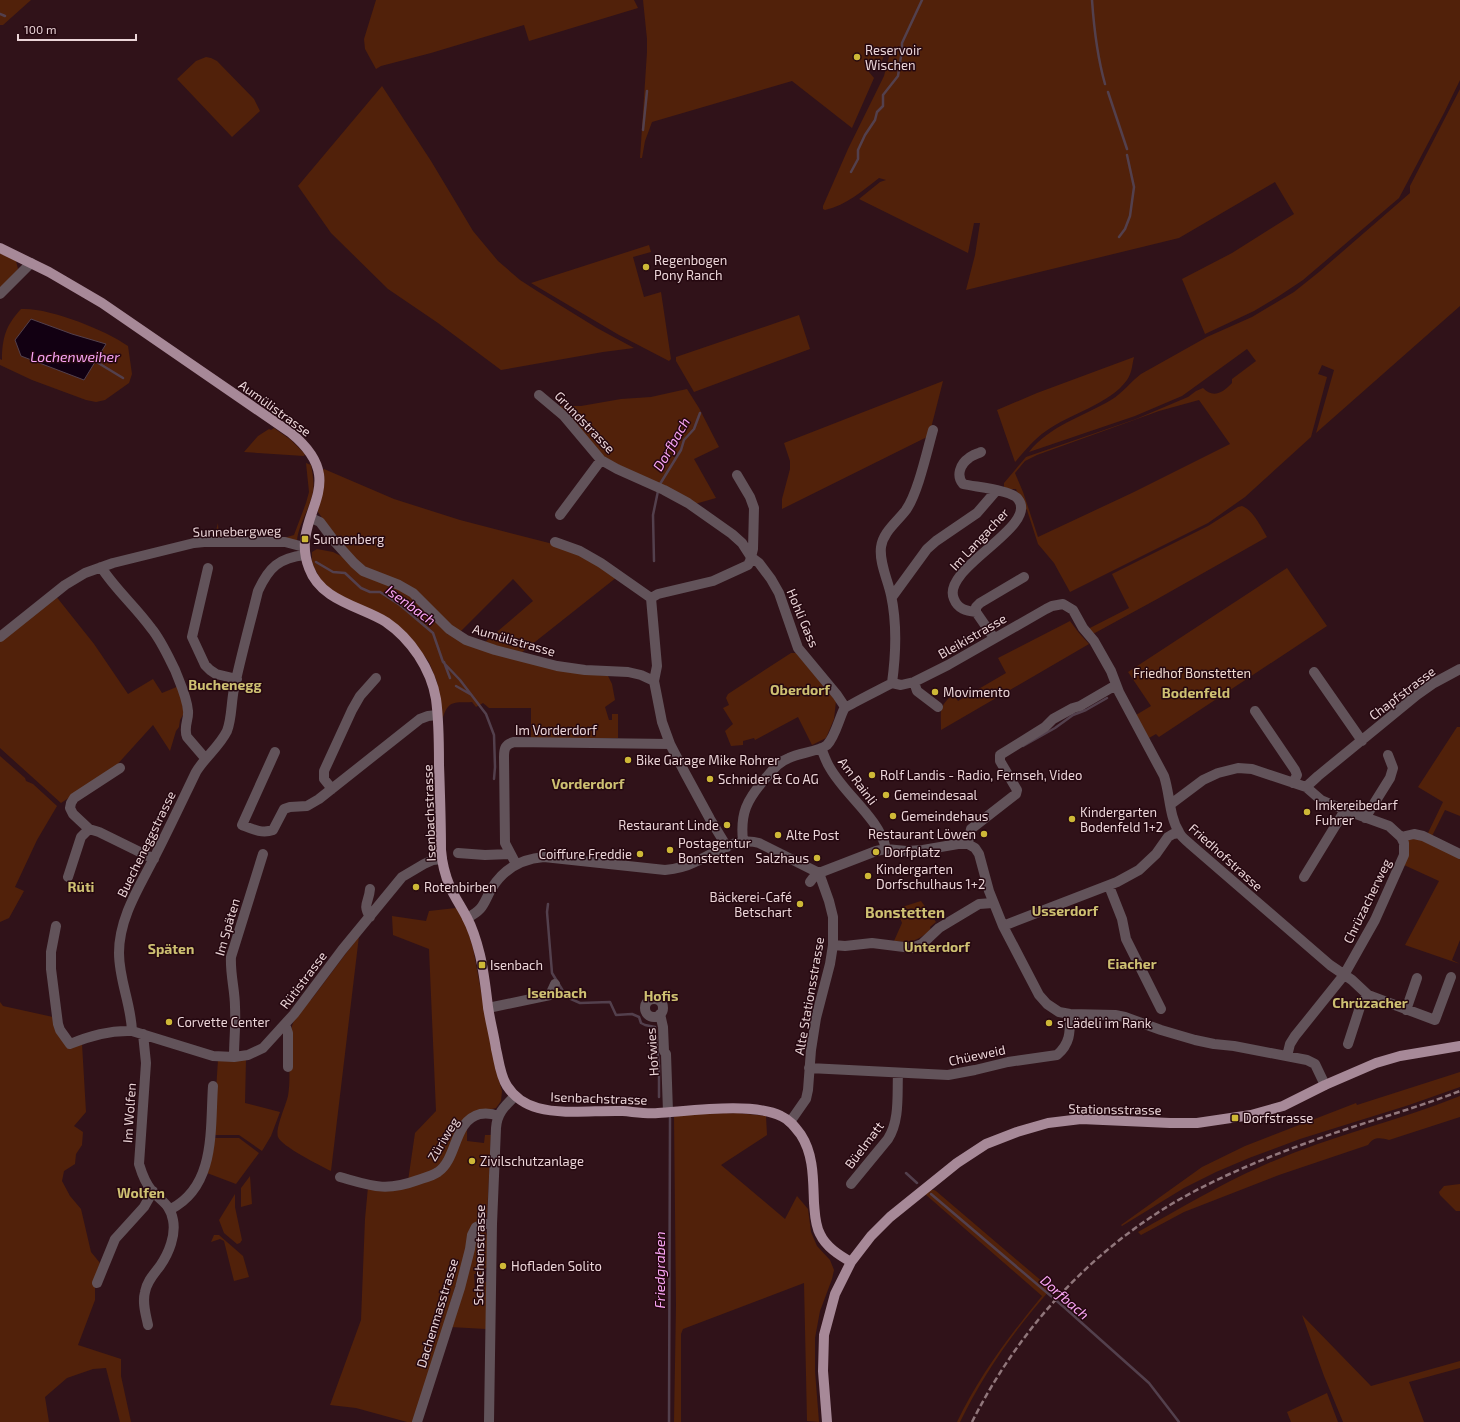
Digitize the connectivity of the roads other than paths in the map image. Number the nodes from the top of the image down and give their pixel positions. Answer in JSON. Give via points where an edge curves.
{"nodes":[{"id":1,"x":0,"y":248,"type":"edge"},
{"id":2,"x":31,"y":263,"type":"junction"},
{"id":3,"x":0,"y":294,"type":"edge"},
{"id":4,"x":539,"y":395,"type":"dead end"},
{"id":5,"x":934,"y":430,"type":"dead end"},
{"id":6,"x":981,"y":452,"type":"dead end"},
{"id":7,"x":601,"y":460,"type":"junction"},
{"id":8,"x":737,"y":474,"type":"dead end"},
{"id":9,"x":996,"y":491,"type":"junction"},
{"id":10,"x":560,"y":515,"type":"dead end"},
{"id":11,"x":311,"y":518,"type":"junction"},
{"id":12,"x":555,"y":542,"type":"dead end"},
{"id":13,"x":305,"y":551,"type":"junction"},
{"id":14,"x":751,"y":557,"type":"junction"},
{"id":15,"x":101,"y":566,"type":"junction"},
{"id":16,"x":208,"y":568,"type":"dead end"},
{"id":17,"x":1024,"y":577,"type":"dead end"},
{"id":18,"x":892,"y":597,"type":"junction"},
{"id":19,"x":651,"y":598,"type":"junction"},
{"id":20,"x":1063,"y":604,"type":"joint"},
{"id":21,"x":976,"y":612,"type":"junction"},
{"id":22,"x":0,"y":637,"type":"edge"},
{"id":23,"x":994,"y":638,"type":"junction"},
{"id":24,"x":1460,"y":669,"type":"edge"},
{"id":25,"x":1314,"y":672,"type":"dead end"},
{"id":26,"x":376,"y":678,"type":"dead end"},
{"id":27,"x":237,"y":679,"type":"junction"},
{"id":28,"x":654,"y":681,"type":"junction"},
{"id":29,"x":914,"y":682,"type":"junction"},
{"id":30,"x":892,"y":683,"type":"junction"},
{"id":31,"x":1116,"y":685,"type":"junction"},
{"id":32,"x":845,"y":707,"type":"junction"},
{"id":33,"x":938,"y":707,"type":"dead end"},
{"id":34,"x":1255,"y":712,"type":"dead end"},
{"id":35,"x":437,"y":715,"type":"junction"},
{"id":36,"x":1362,"y":741,"type":"junction"},
{"id":37,"x":670,"y":744,"type":"junction"},
{"id":38,"x":821,"y":748,"type":"junction"},
{"id":39,"x":275,"y":752,"type":"dead end"},
{"id":40,"x":1388,"y":755,"type":"dead end"},
{"id":41,"x":205,"y":758,"type":"junction"},
{"id":42,"x":120,"y":768,"type":"dead end"},
{"id":43,"x":1293,"y":783,"type":"junction"},
{"id":44,"x":1306,"y":788,"type":"junction"},
{"id":45,"x":332,"y":789,"type":"junction"},
{"id":46,"x":1171,"y":804,"type":"junction"},
{"id":47,"x":1345,"y":810,"type":"junction"},
{"id":48,"x":1365,"y":818,"type":"junction"},
{"id":49,"x":89,"y":830,"type":"junction"},
{"id":50,"x":1179,"y":833,"type":"junction"},
{"id":51,"x":1401,"y":837,"type":"junction"},
{"id":52,"x":743,"y":841,"type":"junction"},
{"id":53,"x":968,"y":844,"type":"junction"},
{"id":54,"x":727,"y":847,"type":"junction"},
{"id":55,"x":886,"y":849,"type":"junction"},
{"id":56,"x":458,"y":853,"type":"dead end"},
{"id":57,"x":263,"y":854,"type":"dead end"},
{"id":58,"x":510,"y":854,"type":"junction"},
{"id":59,"x":1460,"y":854,"type":"edge"},
{"id":60,"x":154,"y":859,"type":"junction"},
{"id":61,"x":442,"y":859,"type":"junction"},
{"id":62,"x":516,"y":864,"type":"junction"},
{"id":63,"x":1304,"y":876,"type":"dead end"},
{"id":64,"x":68,"y":878,"type":"dead end"},
{"id":65,"x":814,"y":878,"type":"junction"},
{"id":66,"x":1109,"y":886,"type":"junction"},
{"id":67,"x":370,"y":889,"type":"dead end"},
{"id":68,"x":989,"y":891,"type":"junction"},
{"id":69,"x":993,"y":903,"type":"junction"},
{"id":70,"x":979,"y":904,"type":"junction"},
{"id":71,"x":370,"y":917,"type":"junction"},
{"id":72,"x":467,"y":918,"type":"junction"},
{"id":73,"x":56,"y":926,"type":"dead end"},
{"id":74,"x":1003,"y":926,"type":"junction"},
{"id":75,"x":833,"y":945,"type":"junction"},
{"id":76,"x":1344,"y":975,"type":"junction"},
{"id":77,"x":1417,"y":978,"type":"dead end"},
{"id":78,"x":1451,"y":978,"type":"dead end"},
{"id":79,"x":556,"y":984,"type":"dead end"},
{"id":80,"x":1368,"y":995,"type":"junction"},
{"id":81,"x":488,"y":1008,"type":"junction"},
{"id":82,"x":1161,"y":1009,"type":"dead end"},
{"id":83,"x":1406,"y":1010,"type":"junction"},
{"id":84,"x":660,"y":1014,"type":"dead end"},
{"id":85,"x":1070,"y":1014,"type":"junction"},
{"id":86,"x":285,"y":1024,"type":"junction"},
{"id":87,"x":132,"y":1031,"type":"junction"},
{"id":88,"x":143,"y":1034,"type":"junction"},
{"id":89,"x":1348,"y":1044,"type":"dead end"},
{"id":90,"x":1460,"y":1046,"type":"edge"},
{"id":91,"x":1287,"y":1056,"type":"junction"},
{"id":92,"x":234,"y":1057,"type":"junction"},
{"id":93,"x":288,"y":1067,"type":"dead end"},
{"id":94,"x":809,"y":1068,"type":"junction"},
{"id":95,"x":898,"y":1073,"type":"junction"},
{"id":96,"x":1325,"y":1085,"type":"junction"},
{"id":97,"x":213,"y":1086,"type":"dead end"},
{"id":98,"x":515,"y":1096,"type":"junction"},
{"id":99,"x":668,"y":1112,"type":"junction"},
{"id":100,"x":498,"y":1116,"type":"junction"},
{"id":101,"x":790,"y":1122,"type":"junction"},
{"id":102,"x":340,"y":1177,"type":"dead end"},
{"id":103,"x":851,"y":1184,"type":"dead end"},
{"id":104,"x":153,"y":1191,"type":"junction"},
{"id":105,"x":171,"y":1209,"type":"junction"},
{"id":106,"x":492,"y":1224,"type":"junction"},
{"id":107,"x":851,"y":1262,"type":"junction"},
{"id":108,"x":96,"y":1283,"type":"dead end"},
{"id":109,"x":148,"y":1326,"type":"dead end"},
{"id":110,"x":417,"y":1422,"type":"edge"},
{"id":111,"x":488,"y":1422,"type":"edge"},
{"id":112,"x":827,"y":1422,"type":"edge"}],
"edges":[{"from":1,"to":2,"type":"main road","name":"Aumülistrasse"},
{"from":2,"to":3,"type":"street"},
{"from":2,"to":11,"type":"main road","name":"Aumülistrasse","via":[[102,303],[301,441],[314,458],[319,476],[319,492]]},
{"from":4,"to":7,"type":"street","name":"Grundstrasse","via":[[564,416]]},
{"from":5,"to":18,"type":"street","via":[[913,497],[882,542],[880,554]]},
{"from":6,"to":9,"type":"street","name":"Im Langacher","via":[[965,461],[959,472],[959,480],[963,484]]},
{"from":7,"to":10,"type":"street"},
{"from":7,"to":14,"type":"street","name":"Grundstrasse","via":[[688,503],[732,534]]},
{"from":8,"to":14,"type":"street","via":[[754,508]]},
{"from":9,"to":18,"type":"street","via":[[977,513],[927,549]]},
{"from":9,"to":21,"type":"street","name":"Im Langacher","via":[[1016,496],[1021,503],[1021,511],[1008,530],[974,561],[953,588],[957,606]]},
{"from":11,"to":13,"type":"main road","name":"Isenbachstrasse"},
{"from":11,"to":28,"type":"street","name":"Aumülistrasse","via":[[320,522],[334,542],[363,571],[413,593],[449,629],[466,640],[557,666],[628,672]]},
{"from":12,"to":19,"type":"street","via":[[580,551],[601,563]]},
{"from":13,"to":15,"type":"street","name":"Sunnebergweg","via":[[285,542],[204,542]]},
{"from":13,"to":27,"type":"street","name":"Buecheneggstrasse","via":[[282,560],[271,570],[258,591]]},
{"from":13,"to":35,"type":"main road","name":"Isenbachstrasse","via":[[311,573],[324,590],[333,597],[385,622],[406,639],[431,680]]},
{"from":14,"to":19,"type":"street","via":[[748,564],[728,575]]},
{"from":14,"to":32,"type":"street","name":"Hohli Gass","via":[[759,563],[779,593],[798,648]]},
{"from":15,"to":22,"type":"street","name":"Sunnebergweg","via":[[65,585]]},
{"from":15,"to":41,"type":"street","via":[[109,580],[158,638],[174,669],[187,704],[185,733]]},
{"from":16,"to":27,"type":"street","via":[[192,637],[210,670]]},
{"from":17,"to":21,"type":"street","via":[[980,603]]},
{"from":18,"to":30,"type":"street","via":[[896,652]]},
{"from":19,"to":28,"type":"street","via":[[657,666]]},
{"from":20,"to":23,"type":"street","name":"Bleikistrasse","via":[[1052,606]]},
{"from":20,"to":31,"type":"street","name":"Friedhofstrasse","via":[[1073,610],[1094,641]]},
{"from":21,"to":23,"type":"street"},
{"from":23,"to":29,"type":"street","name":"Bleikistrasse"},
{"from":24,"to":36,"type":"street","name":"Chapfstrasse","via":[[1434,683]]},
{"from":25,"to":36,"type":"street"},
{"from":26,"to":45,"type":"street","via":[[352,710],[324,771],[324,779]]},
{"from":27,"to":41,"type":"street","name":"Buecheneggstrasse","via":[[227,730],[221,742]]},
{"from":28,"to":37,"type":"street","via":[[662,722]]},
{"from":29,"to":30,"type":"street","name":"Bleikistrasse","via":[[901,685]]},
{"from":29,"to":33,"type":"street","via":[[917,691]]},
{"from":30,"to":32,"type":"street"},
{"from":31,"to":46,"type":"street","name":"Friedhofstrasse","via":[[1164,776]]},
{"from":31,"to":53,"type":"street","via":[[1053,719],[1045,727],[1000,755],[1000,761],[1017,790],[1016,794],[971,829]]},
{"from":32,"to":38,"type":"street","via":[[828,744]]},
{"from":34,"to":43,"type":"street","via":[[1295,770],[1297,775]]},
{"from":35,"to":45,"type":"street","via":[[420,719]]},
{"from":35,"to":61,"type":"main road","name":"Isenbachstrasse"},
{"from":36,"to":44,"type":"street","name":"Chapfstrasse"},
{"from":37,"to":54,"type":"street"},
{"from":37,"to":58,"type":"street","name":"Im Vorderdorf","via":[[510,743],[504,748],[504,757],[505,843]]},
{"from":38,"to":52,"type":"street","via":[[794,756],[776,765],[746,805],[742,825]]},
{"from":38,"to":55,"type":"street","name":"Am Rainli","via":[[829,768],[877,827],[884,838]]},
{"from":39,"to":45,"type":"street","via":[[240,829],[260,832],[273,830],[284,808],[307,806]]},
{"from":40,"to":48,"type":"street","via":[[1393,768],[1390,778]]},
{"from":41,"to":60,"type":"street","name":"Buecheneggstrasse"},
{"from":42,"to":49,"type":"street","via":[[74,798],[71,803],[73,814]]},
{"from":43,"to":44,"type":"street"},
{"from":43,"to":46,"type":"street","via":[[1252,769],[1238,768],[1209,777]]},
{"from":44,"to":47,"type":"street","via":[[1321,800]]},
{"from":46,"to":50,"type":"street","name":"Friedhofstrasse","via":[[1172,816]]},
{"from":47,"to":48,"type":"street"},
{"from":47,"to":63,"type":"street"},
{"from":48,"to":51,"type":"street","via":[[1388,826]]},
{"from":49,"to":60,"type":"street","via":[[99,832]]},
{"from":49,"to":64,"type":"street","via":[[82,837]]},
{"from":50,"to":66,"type":"street","via":[[1168,837],[1156,854],[1139,870]]},
{"from":50,"to":76,"type":"street","name":"Friedhofstrasse"},
{"from":51,"to":59,"type":"street","via":[[1414,834],[1423,836]]},
{"from":51,"to":76,"type":"street","name":"Chrüzacherweg","via":[[1404,842],[1404,855],[1375,920]]},
{"from":52,"to":54,"type":"street"},
{"from":52,"to":65,"type":"street","via":[[752,840],[760,843]]},
{"from":53,"to":55,"type":"street","via":[[923,850]]},
{"from":53,"to":68,"type":"street","via":[[979,854]]},
{"from":54,"to":62,"type":"street","via":[[688,866],[665,870],[544,858],[533,858]]},
{"from":55,"to":65,"type":"street","via":[[860,856]]},
{"from":56,"to":58,"type":"street"},
{"from":57,"to":92,"type":"street","name":"Im Späten","via":[[231,957],[230,971],[236,1024]]},
{"from":58,"to":62,"type":"street"},
{"from":60,"to":87,"type":"street","name":"Buecheneggstrasse","via":[[128,912],[121,934],[119,969]]},
{"from":61,"to":71,"type":"street","name":"Rütistrasse","via":[[424,864],[402,877]]},
{"from":61,"to":72,"type":"main road","name":"Isenbachstrasse","via":[[450,887]]},
{"from":62,"to":72,"type":"street","via":[[498,879],[478,912]]},
{"from":65,"to":75,"type":"street","name":"Alte Stationsstrasse","via":[[829,901],[833,917]]},
{"from":66,"to":74,"type":"street"},
{"from":66,"to":82,"type":"street","via":[[1122,919],[1126,939]]},
{"from":67,"to":71,"type":"street","via":[[365,906]]},
{"from":68,"to":69,"type":"street"},
{"from":68,"to":70,"type":"street"},
{"from":69,"to":70,"type":"street"},
{"from":69,"to":74,"type":"street"},
{"from":70,"to":75,"type":"street","via":[[939,928],[922,944],[912,948],[872,943]]},
{"from":71,"to":86,"type":"street","name":"Rütistrasse"},
{"from":72,"to":81,"type":"main road","name":"Isenbachstrasse","via":[[480,955]]},
{"from":73,"to":87,"type":"street","name":"Rütistrasse","via":[[51,969],[58,1024],[70,1044],[94,1035]]},
{"from":74,"to":85,"type":"street","via":[[1039,995],[1053,1009]]},
{"from":75,"to":94,"type":"street","name":"Alte Stationsstrasse","via":[[816,1018]]},
{"from":76,"to":80,"type":"street"},
{"from":76,"to":91,"type":"street","name":"Chrüzacherweg","via":[[1295,1036]]},
{"from":77,"to":83,"type":"street"},
{"from":78,"to":83,"type":"street","via":[[1434,1020]]},
{"from":79,"to":81,"type":"street","via":[[550,995]]},
{"from":80,"to":83,"type":"street"},
{"from":80,"to":89,"type":"street","via":[[1361,1004]]},
{"from":81,"to":98,"type":"main road","name":"Isenbachstrasse","via":[[502,1072],[507,1086]]},
{"from":84,"to":99,"type":"street","name":"Hofwies","via":[[666,1054]]},
{"from":85,"to":91,"type":"street","via":[[1115,1015],[1196,1040]]},
{"from":85,"to":95,"type":"street","name":"Chüeweid","via":[[1068,1042],[1057,1054],[954,1075]]},
{"from":86,"to":92,"type":"street","name":"Rütistrasse","via":[[263,1048],[248,1055]]},
{"from":86,"to":93,"type":"street","via":[[288,1033]]},
{"from":87,"to":88,"type":"street","name":"Rütistrasse"},
{"from":88,"to":92,"type":"street","name":"Rütistrasse","via":[[213,1056]]},
{"from":88,"to":104,"type":"street","name":"Im Wolfen","via":[[146,1063],[139,1164],[144,1179]]},
{"from":90,"to":96,"type":"main road","name":"Stationsstrasse","via":[[1376,1063]]},
{"from":91,"to":96,"type":"street","via":[[1315,1064]]},
{"from":94,"to":95,"type":"street","name":"Chüeweid"},
{"from":94,"to":101,"type":"street","name":"Alte Stationsstrasse","via":[[806,1099]]},
{"from":95,"to":103,"type":"street","name":"Büelmatt","via":[[893,1132]]},
{"from":96,"to":107,"type":"main road","name":"Stationsstrasse","via":[[1283,1106],[1216,1121],[1170,1123],[1081,1119],[1048,1123],[1017,1132],[986,1144],[925,1188],[890,1217]]},
{"from":97,"to":105,"type":"street","via":[[209,1154],[204,1171],[182,1203]]},
{"from":98,"to":99,"type":"main road","name":"Isenbachstrasse","via":[[527,1104],[553,1110]]},
{"from":98,"to":100,"type":"street"},
{"from":99,"to":101,"type":"main road","name":"Isenbachstrasse","via":[[754,1109],[770,1112]]},
{"from":100,"to":102,"type":"street","name":"Züriweg","via":[[486,1113],[470,1119],[460,1132],[445,1165],[430,1176],[404,1185],[381,1188]]},
{"from":100,"to":106,"type":"street","name":"Schachenstrasse"},
{"from":101,"to":107,"type":"main road","name":"Isenbachstrasse","via":[[804,1140],[810,1153],[819,1234],[833,1250]]},
{"from":104,"to":105,"type":"street","name":"Im Wolfen"},
{"from":104,"to":108,"type":"street","via":[[144,1207],[115,1239]]},
{"from":105,"to":109,"type":"street","via":[[173,1231],[169,1250],[150,1279],[145,1292],[144,1304]]},
{"from":106,"to":110,"type":"street","name":"Dachenmasstrasse","via":[[476,1227],[472,1235],[460,1288]]},
{"from":106,"to":111,"type":"street","name":"Schachenstrasse"},
{"from":107,"to":112,"type":"main road","name":"Stationsstrasse","via":[[835,1294],[824,1335],[823,1371]]}]}
